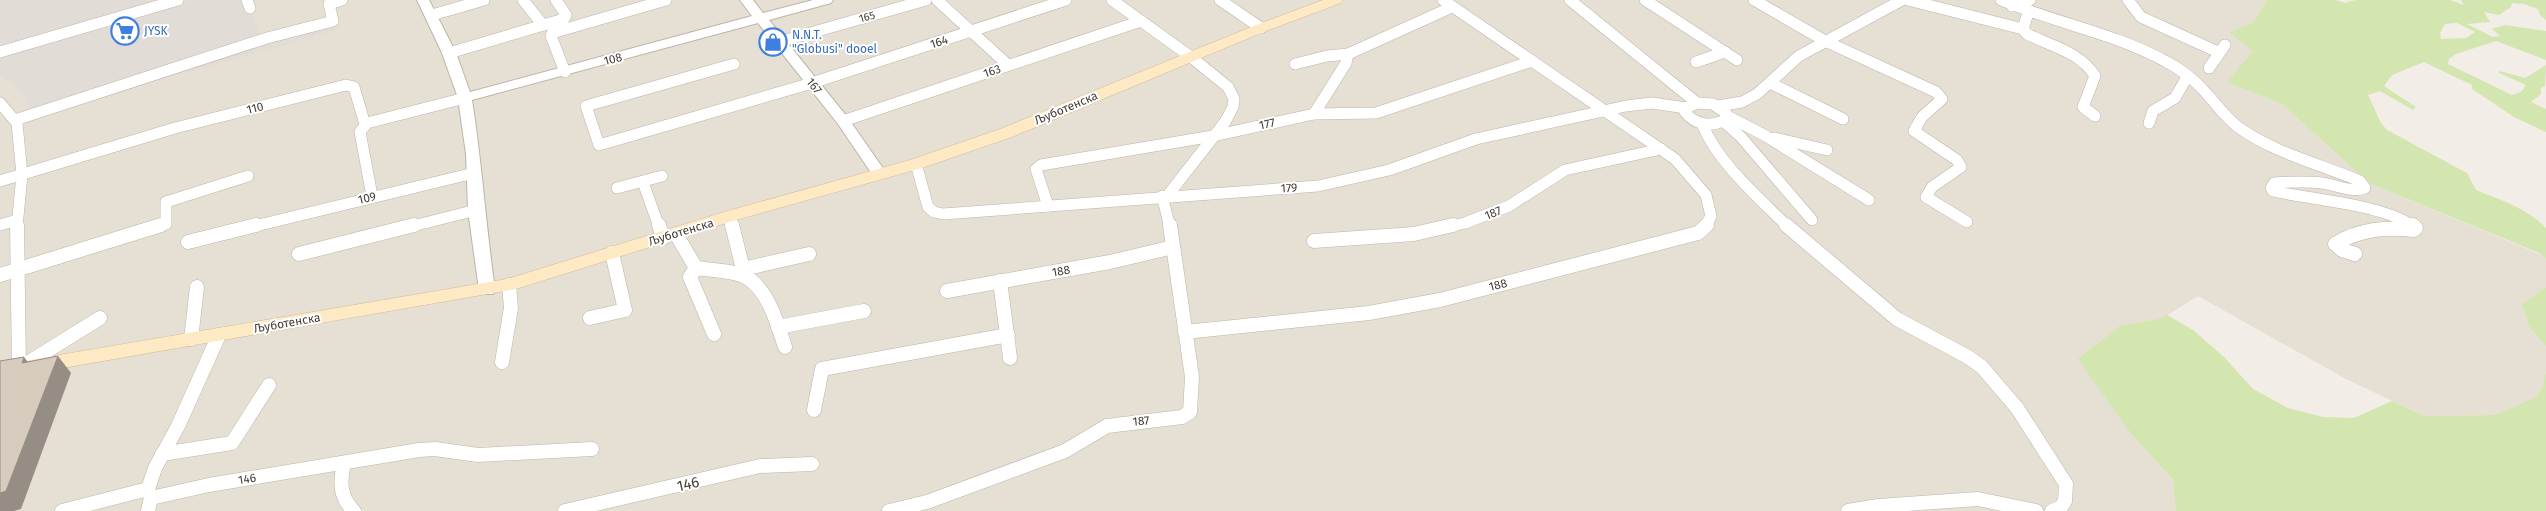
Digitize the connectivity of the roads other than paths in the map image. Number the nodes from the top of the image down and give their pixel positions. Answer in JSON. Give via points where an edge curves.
{"nodes":[{"id":1,"x":178,"y":0,"type":"edge"},
{"id":2,"x":342,"y":0,"type":"edge"},
{"id":3,"x":423,"y":0,"type":"edge"},
{"id":4,"x":484,"y":0,"type":"edge"},
{"id":5,"x":523,"y":0,"type":"edge"},
{"id":6,"x":556,"y":0,"type":"edge"},
{"id":7,"x":666,"y":0,"type":"edge"},
{"id":8,"x":746,"y":0,"type":"edge"},
{"id":9,"x":827,"y":0,"type":"edge"},
{"id":10,"x":926,"y":0,"type":"edge"},
{"id":11,"x":937,"y":0,"type":"edge"},
{"id":12,"x":1066,"y":0,"type":"edge"},
{"id":13,"x":1112,"y":0,"type":"edge"},
{"id":14,"x":1220,"y":0,"type":"edge"},
{"id":15,"x":1336,"y":0,"type":"edge"},
{"id":16,"x":1443,"y":0,"type":"edge"},
{"id":17,"x":1570,"y":0,"type":"edge"},
{"id":18,"x":1644,"y":0,"type":"edge"},
{"id":19,"x":1754,"y":0,"type":"edge"},
{"id":20,"x":1902,"y":0,"type":"edge"},
{"id":21,"x":1908,"y":0,"type":"edge"},
{"id":22,"x":2001,"y":0,"type":"edge"},
{"id":23,"x":2030,"y":0,"type":"edge"},
{"id":24,"x":2128,"y":0,"type":"edge"},
{"id":25,"x":471,"y":2,"type":"edge"},
{"id":26,"x":2012,"y":6,"type":"junction"},
{"id":27,"x":1452,"y":7,"type":"junction"},
{"id":28,"x":2028,"y":13,"type":"junction"},
{"id":29,"x":432,"y":15,"type":"junction"},
{"id":30,"x":760,"y":18,"type":"junction"},
{"id":31,"x":1141,"y":21,"type":"junction"},
{"id":32,"x":543,"y":25,"type":"junction"},
{"id":33,"x":1261,"y":28,"type":"junction"},
{"id":34,"x":2023,"y":29,"type":"junction"},
{"id":35,"x":972,"y":31,"type":"junction"},
{"id":36,"x":779,"y":42,"type":"junction"},
{"id":37,"x":1825,"y":42,"type":"junction"},
{"id":38,"x":0,"y":52,"type":"edge"},
{"id":39,"x":1725,"y":52,"type":"junction"},
{"id":40,"x":449,"y":53,"type":"junction"},
{"id":41,"x":1348,"y":54,"type":"junction"},
{"id":42,"x":1191,"y":56,"type":"junction"},
{"id":43,"x":1737,"y":60,"type":"dead end"},
{"id":44,"x":1532,"y":61,"type":"junction"},
{"id":45,"x":1696,"y":62,"type":"dead end"},
{"id":46,"x":734,"y":64,"type":"dead end"},
{"id":47,"x":1295,"y":64,"type":"dead end"},
{"id":48,"x":1008,"y":66,"type":"junction"},
{"id":49,"x":2209,"y":68,"type":"dead end"},
{"id":50,"x":565,"y":72,"type":"junction"},
{"id":51,"x":2187,"y":76,"type":"junction"},
{"id":52,"x":812,"y":83,"type":"junction"},
{"id":53,"x":1770,"y":83,"type":"junction"},
{"id":54,"x":465,"y":98,"type":"junction"},
{"id":55,"x":0,"y":103,"type":"edge"},
{"id":56,"x":1697,"y":103,"type":"junction"},
{"id":57,"x":1718,"y":106,"type":"junction"},
{"id":58,"x":1686,"y":108,"type":"junction"},
{"id":59,"x":1604,"y":111,"type":"junction"},
{"id":60,"x":1314,"y":114,"type":"junction"},
{"id":61,"x":2096,"y":116,"type":"dead end"},
{"id":62,"x":1843,"y":118,"type":"dead end"},
{"id":63,"x":1726,"y":119,"type":"junction"},
{"id":64,"x":14,"y":120,"type":"junction"},
{"id":65,"x":842,"y":122,"type":"junction"},
{"id":66,"x":367,"y":123,"type":"junction"},
{"id":67,"x":2149,"y":123,"type":"dead end"},
{"id":68,"x":1702,"y":124,"type":"junction"},
{"id":69,"x":1764,"y":135,"type":"junction"},
{"id":70,"x":1213,"y":136,"type":"junction"},
{"id":71,"x":1661,"y":149,"type":"junction"},
{"id":72,"x":1828,"y":150,"type":"dead end"},
{"id":73,"x":916,"y":164,"type":"junction"},
{"id":74,"x":474,"y":173,"type":"junction"},
{"id":75,"x":879,"y":174,"type":"junction"},
{"id":76,"x":22,"y":175,"type":"junction"},
{"id":77,"x":248,"y":176,"type":"dead end"},
{"id":78,"x":662,"y":176,"type":"dead end"},
{"id":79,"x":0,"y":182,"type":"edge"},
{"id":80,"x":643,"y":182,"type":"junction"},
{"id":81,"x":617,"y":188,"type":"dead end"},
{"id":82,"x":372,"y":196,"type":"junction"},
{"id":83,"x":1165,"y":196,"type":"junction"},
{"id":84,"x":1869,"y":200,"type":"dead end"},
{"id":85,"x":1048,"y":206,"type":"junction"},
{"id":86,"x":476,"y":210,"type":"junction"},
{"id":87,"x":730,"y":216,"type":"junction"},
{"id":88,"x":17,"y":220,"type":"junction"},
{"id":89,"x":1812,"y":220,"type":"dead end"},
{"id":90,"x":1967,"y":222,"type":"dead end"},
{"id":91,"x":0,"y":225,"type":"edge"},
{"id":92,"x":669,"y":236,"type":"junction"},
{"id":93,"x":1314,"y":241,"type":"dead end"},
{"id":94,"x":188,"y":242,"type":"dead end"},
{"id":95,"x":1173,"y":247,"type":"junction"},
{"id":96,"x":612,"y":253,"type":"junction"},
{"id":97,"x":298,"y":254,"type":"dead end"},
{"id":98,"x":809,"y":254,"type":"dead end"},
{"id":99,"x":2355,"y":254,"type":"dead end"},
{"id":100,"x":696,"y":268,"type":"junction"},
{"id":101,"x":18,"y":270,"type":"junction"},
{"id":102,"x":0,"y":274,"type":"edge"},
{"id":103,"x":1000,"y":281,"type":"junction"},
{"id":104,"x":509,"y":285,"type":"junction"},
{"id":105,"x":197,"y":286,"type":"dead end"},
{"id":106,"x":487,"y":290,"type":"junction"},
{"id":107,"x":948,"y":291,"type":"dead end"},
{"id":108,"x":864,"y":311,"type":"dead end"},
{"id":109,"x":100,"y":318,"type":"dead end"},
{"id":110,"x":590,"y":318,"type":"dead end"},
{"id":111,"x":778,"y":327,"type":"junction"},
{"id":112,"x":1186,"y":332,"type":"junction"},
{"id":113,"x":714,"y":334,"type":"dead end"},
{"id":114,"x":1008,"y":335,"type":"junction"},
{"id":115,"x":219,"y":336,"type":"junction"},
{"id":116,"x":191,"y":340,"type":"junction"},
{"id":117,"x":785,"y":348,"type":"dead end"},
{"id":118,"x":1010,"y":358,"type":"dead end"},
{"id":119,"x":502,"y":362,"type":"dead end"},
{"id":120,"x":19,"y":369,"type":"junction"},
{"id":121,"x":0,"y":372,"type":"edge"},
{"id":122,"x":269,"y":385,"type":"dead end"},
{"id":123,"x":814,"y":410,"type":"dead end"},
{"id":124,"x":592,"y":449,"type":"dead end"},
{"id":125,"x":162,"y":454,"type":"junction"},
{"id":126,"x":344,"y":463,"type":"junction"},
{"id":127,"x":812,"y":464,"type":"dead end"},
{"id":128,"x":149,"y":499,"type":"edge"},
{"id":129,"x":62,"y":511,"type":"edge"},
{"id":130,"x":354,"y":511,"type":"edge"},
{"id":131,"x":565,"y":511,"type":"edge"},
{"id":132,"x":889,"y":511,"type":"edge"},
{"id":133,"x":1848,"y":511,"type":"edge"},
{"id":134,"x":2036,"y":511,"type":"edge"},
{"id":135,"x":2052,"y":511,"type":"edge"}],
"edges":[{"from":1,"to":38,"type":"street"},
{"from":2,"to":64,"type":"street","via":[[329,4],[333,21],[253,43]]},
{"from":3,"to":29,"type":"street"},
{"from":4,"to":25,"type":"street"},
{"from":5,"to":32,"type":"street"},
{"from":6,"to":32,"type":"street","via":[[566,15],[564,19]]},
{"from":7,"to":50,"type":"street","via":[[552,33]]},
{"from":8,"to":30,"type":"street","name":"167"},
{"from":9,"to":30,"type":"street","name":"108"},
{"from":10,"to":36,"type":"street","name":"165"},
{"from":11,"to":35,"type":"street"},
{"from":12,"to":35,"type":"street","name":"164"},
{"from":13,"to":31,"type":"street"},
{"from":14,"to":33,"type":"street"},
{"from":15,"to":33,"type":"main road","name":"Љуботенска"},
{"from":16,"to":27,"type":"street"},
{"from":17,"to":56,"type":"street"},
{"from":18,"to":39,"type":"street"},
{"from":19,"to":37,"type":"street"},
{"from":20,"to":37,"type":"street"},
{"from":21,"to":34,"type":"street"},
{"from":22,"to":26,"type":"street"},
{"from":23,"to":26,"type":"street"},
{"from":24,"to":49,"type":"street","via":[[2141,17],[2222,48]]},
{"from":25,"to":29,"type":"street"},
{"from":26,"to":28,"type":"street"},
{"from":27,"to":41,"type":"street"},
{"from":27,"to":44,"type":"street"},
{"from":28,"to":34,"type":"street"},
{"from":28,"to":51,"type":"street","via":[[2104,34],[2176,67]]},
{"from":29,"to":40,"type":"street"},
{"from":30,"to":36,"type":"street","name":"167"},
{"from":30,"to":50,"type":"street","name":"108"},
{"from":31,"to":42,"type":"street"},
{"from":31,"to":48,"type":"street","name":"163"},
{"from":32,"to":40,"type":"street"},
{"from":33,"to":42,"type":"main road","name":"Љуботенска"},
{"from":34,"to":61,"type":"street","via":[[2042,42],[2079,58],[2091,68],[2095,76],[2083,107]]},
{"from":35,"to":48,"type":"street"},
{"from":35,"to":52,"type":"street","name":"164"},
{"from":36,"to":52,"type":"street","name":"167"},
{"from":37,"to":53,"type":"street","via":[[1799,56]]},
{"from":37,"to":90,"type":"street","via":[[1923,85],[1942,99],[1922,116],[1914,131],[1957,160],[1961,167],[1958,172],[1935,183],[1927,190],[1926,197]]},
{"from":39,"to":43,"type":"street"},
{"from":39,"to":45,"type":"street"},
{"from":40,"to":54,"type":"street"},
{"from":41,"to":47,"type":"street"},
{"from":41,"to":60,"type":"street"},
{"from":42,"to":70,"type":"street","via":[[1228,87],[1234,99],[1234,107]]},
{"from":42,"to":73,"type":"main road","name":"Љуботенска","via":[[1006,133]]},
{"from":44,"to":59,"type":"street"},
{"from":44,"to":60,"type":"street","name":"177","via":[[1391,110]]},
{"from":46,"to":52,"type":"street","name":"164","via":[[586,106],[599,145]]},
{"from":48,"to":65,"type":"street","name":"163"},
{"from":50,"to":54,"type":"street","name":"108"},
{"from":51,"to":67,"type":"street","via":[[2175,98],[2153,111]]},
{"from":51,"to":99,"type":"street","via":[[2204,90],[2224,116],[2240,128],[2293,156],[2360,181],[2365,188],[2290,182],[2274,183],[2273,191],[2322,198],[2413,224],[2416,228],[2368,229],[2335,244]]},
{"from":52,"to":65,"type":"street","name":"167"},
{"from":53,"to":57,"type":"street","via":[[1742,102]]},
{"from":53,"to":62,"type":"street"},
{"from":54,"to":66,"type":"street"},
{"from":54,"to":74,"type":"street"},
{"from":55,"to":64,"type":"street"},
{"from":56,"to":57,"type":"street"},
{"from":56,"to":58,"type":"street"},
{"from":57,"to":63,"type":"street"},
{"from":58,"to":59,"type":"street","name":"179","via":[[1652,103]]},
{"from":58,"to":68,"type":"street","via":[[1688,117]]},
{"from":59,"to":71,"type":"street"},
{"from":59,"to":83,"type":"street","name":"179","via":[[1476,139],[1389,170],[1342,181],[1287,189]]},
{"from":60,"to":70,"type":"street","name":"177"},
{"from":63,"to":68,"type":"street","via":[[1714,125]]},
{"from":63,"to":69,"type":"street"},
{"from":63,"to":89,"type":"street"},
{"from":64,"to":76,"type":"street","via":[[17,123]]},
{"from":65,"to":75,"type":"street","name":"167"},
{"from":66,"to":76,"type":"street","name":"110","via":[[354,87],[346,85],[175,128]]},
{"from":66,"to":82,"type":"street","via":[[360,132]]},
{"from":68,"to":135,"type":"street","via":[[1707,136],[1742,181],[1793,232],[1897,320],[1982,367],[2017,408],[2066,484],[2066,501],[2058,510]]},
{"from":69,"to":72,"type":"street"},
{"from":69,"to":84,"type":"street"},
{"from":70,"to":83,"type":"street"},
{"from":70,"to":85,"type":"street","name":"177","via":[[1041,165],[1036,169]]},
{"from":71,"to":93,"type":"street","name":"187","via":[[1565,170],[1509,206],[1465,224],[1414,234]]},
{"from":71,"to":112,"type":"street","name":"188","via":[[1693,176],[1708,196],[1710,224],[1698,233],[1440,300],[1369,313]]},
{"from":73,"to":75,"type":"main road","name":"Љуботенска"},
{"from":73,"to":85,"type":"street","name":"179","via":[[928,207],[934,212]]},
{"from":74,"to":82,"type":"street","name":"109"},
{"from":74,"to":86,"type":"street"},
{"from":75,"to":87,"type":"main road","name":"Љуботенска"},
{"from":76,"to":79,"type":"street"},
{"from":76,"to":88,"type":"street"},
{"from":77,"to":101,"type":"street","via":[[166,202],[166,224]]},
{"from":78,"to":80,"type":"street"},
{"from":80,"to":81,"type":"street"},
{"from":80,"to":92,"type":"street"},
{"from":82,"to":94,"type":"street","name":"109"},
{"from":83,"to":85,"type":"street","name":"179"},
{"from":83,"to":95,"type":"street","name":"187"},
{"from":86,"to":97,"type":"street"},
{"from":86,"to":106,"type":"street"},
{"from":87,"to":92,"type":"main road","name":"Љуботенска"},
{"from":87,"to":98,"type":"street","via":[[743,269]]},
{"from":88,"to":91,"type":"street"},
{"from":88,"to":101,"type":"street"},
{"from":92,"to":96,"type":"main road","name":"Љуботенска"},
{"from":92,"to":100,"type":"street"},
{"from":95,"to":103,"type":"street","name":"188","via":[[1110,262]]},
{"from":95,"to":112,"type":"street","name":"187"},
{"from":96,"to":104,"type":"main road","name":"Љуботенска"},
{"from":96,"to":110,"type":"street","via":[[625,310]]},
{"from":100,"to":111,"type":"street","via":[[745,276],[761,292]]},
{"from":100,"to":113,"type":"street","via":[[690,277]]},
{"from":101,"to":102,"type":"street"},
{"from":101,"to":120,"type":"street"},
{"from":103,"to":107,"type":"street","name":"188"},
{"from":103,"to":114,"type":"street"},
{"from":104,"to":106,"type":"main road","name":"Љуботенска"},
{"from":104,"to":119,"type":"street","via":[[511,308]]},
{"from":105,"to":116,"type":"street"},
{"from":106,"to":115,"type":"main road","name":"Љуботенска"},
{"from":108,"to":111,"type":"street"},
{"from":109,"to":120,"type":"street"},
{"from":111,"to":117,"type":"street"},
{"from":112,"to":132,"type":"street","name":"187","via":[[1192,377],[1191,408],[1187,415],[1107,426],[1065,451],[928,502]]},
{"from":114,"to":118,"type":"street"},
{"from":114,"to":123,"type":"street","via":[[822,369]]},
{"from":115,"to":116,"type":"main road","name":"Љуботенска"},
{"from":115,"to":125,"type":"street"},
{"from":116,"to":120,"type":"main road","name":"Љуботенска"},
{"from":120,"to":121,"type":"main road","name":"Љуботенска"},
{"from":122,"to":125,"type":"street","via":[[232,443]]},
{"from":124,"to":126,"type":"street","name":"146","via":[[478,455],[435,448]]},
{"from":125,"to":128,"type":"street"},
{"from":126,"to":128,"type":"street","name":"146","via":[[200,487]]},
{"from":126,"to":130,"type":"street","via":[[341,493],[346,505]]},
{"from":127,"to":131,"type":"street","name":"146","via":[[760,466]]},
{"from":128,"to":129,"type":"street","name":"146"},
{"from":133,"to":134,"type":"street","via":[[1978,499]]}]}
